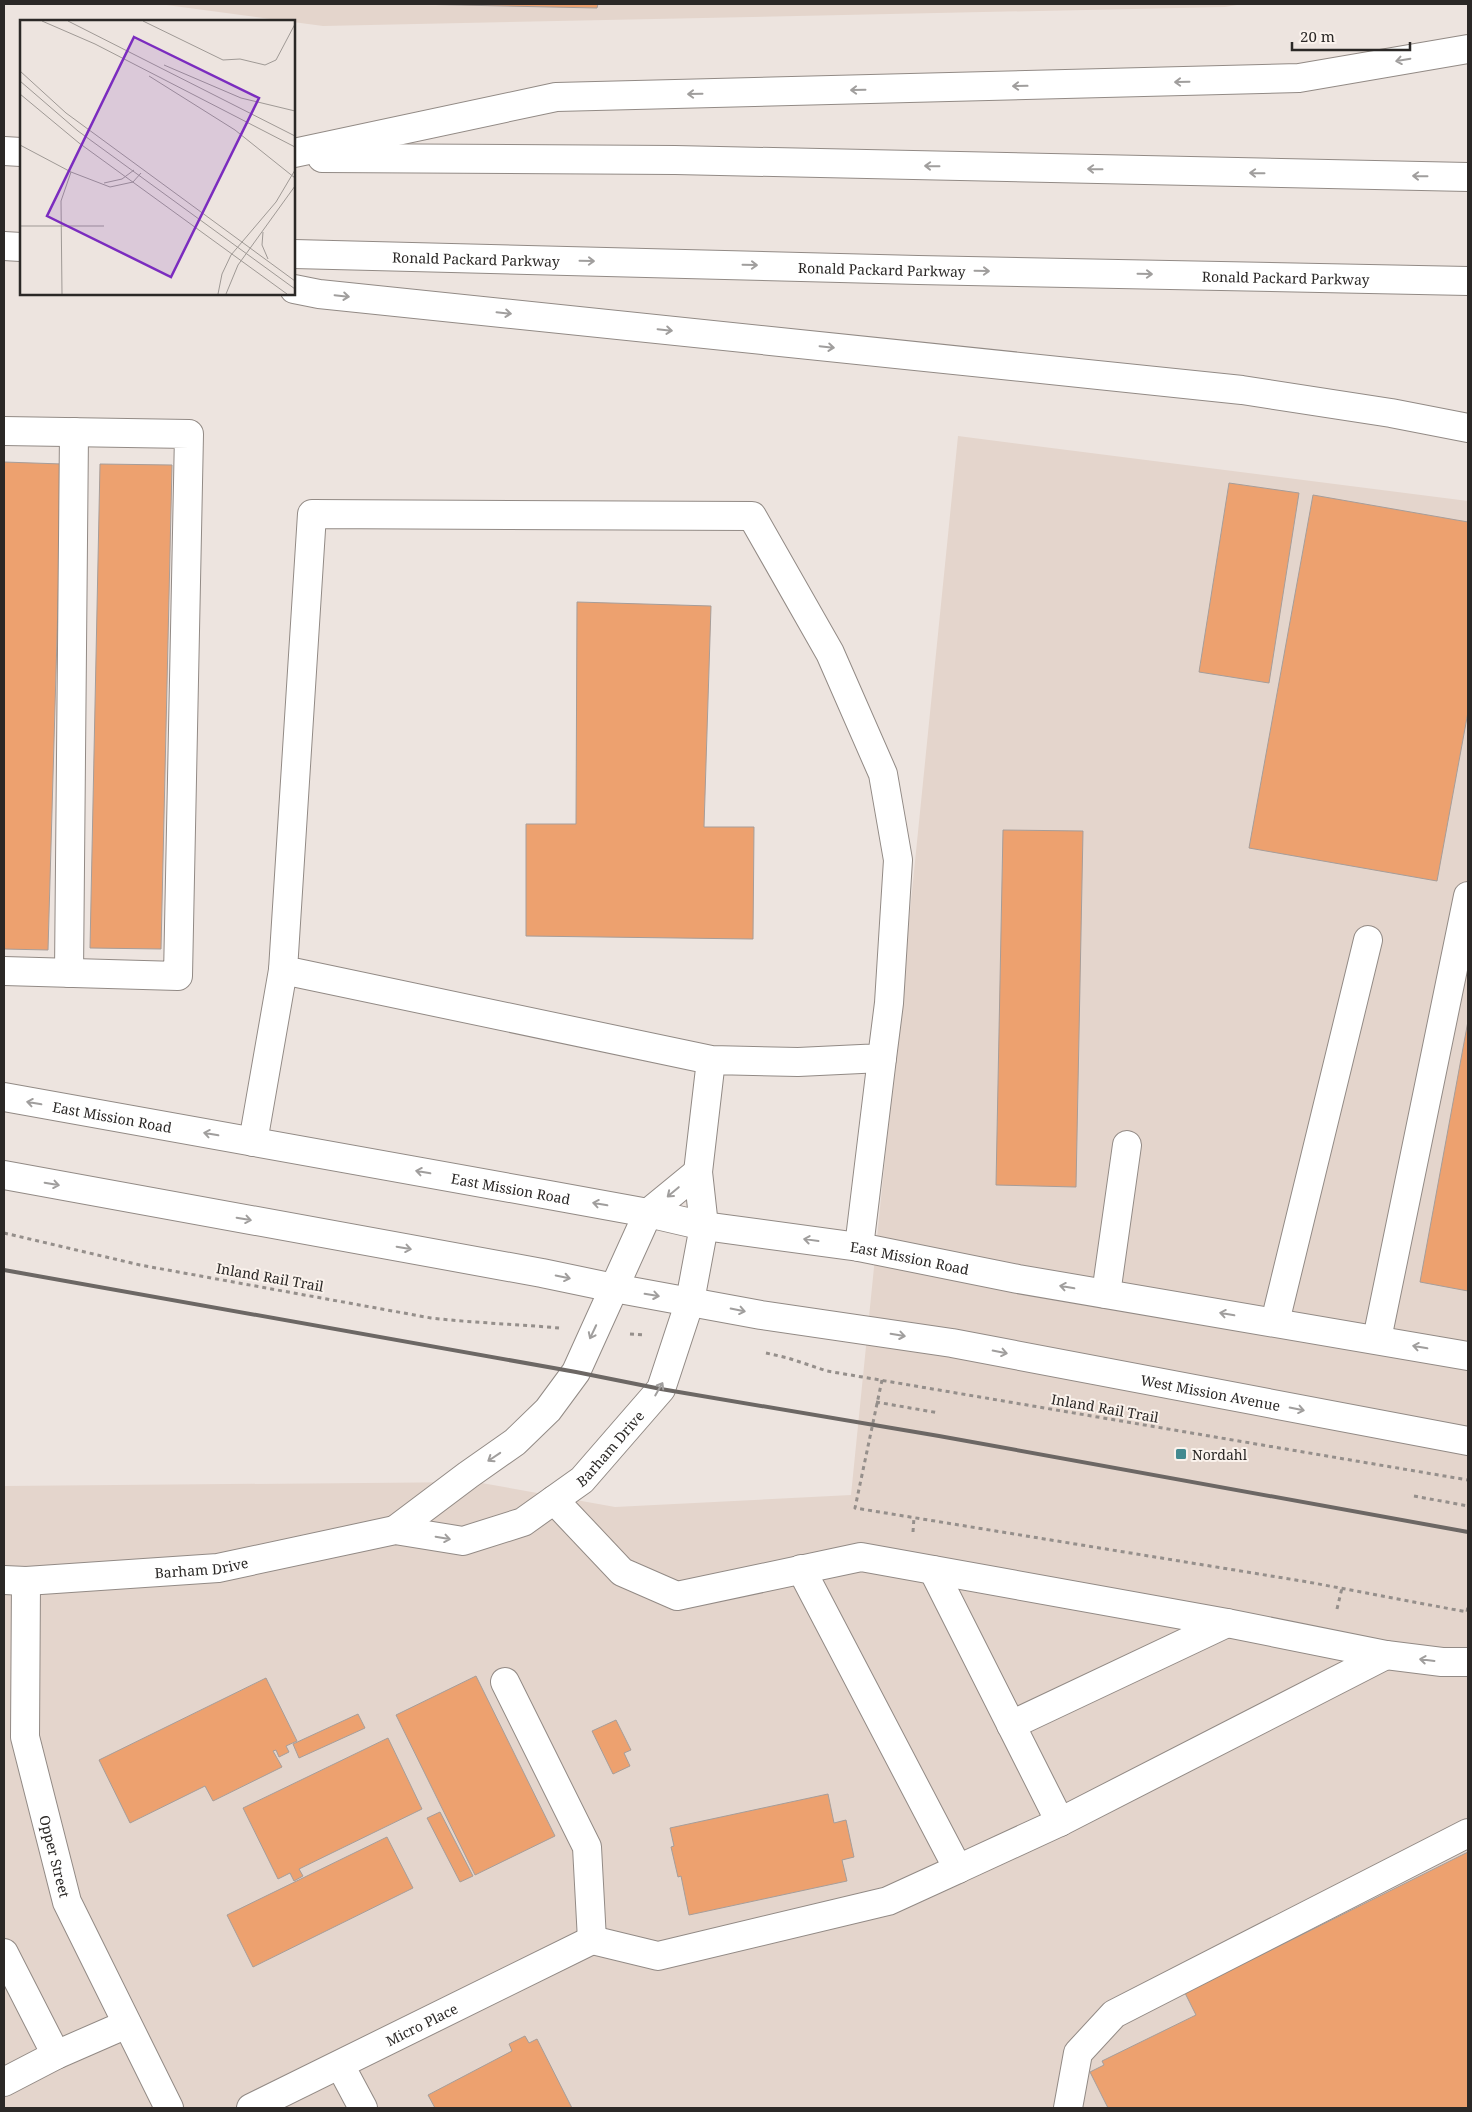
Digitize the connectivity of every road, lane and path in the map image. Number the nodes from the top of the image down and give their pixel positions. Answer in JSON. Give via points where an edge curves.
{"nodes":[{"id":1,"x":1468,"y":49,"type":"edge"},
{"id":2,"x":4,"y":151,"type":"edge"},
{"id":3,"x":20,"y":152,"type":"edge"},
{"id":4,"x":295,"y":153,"type":"edge"},
{"id":5,"x":295,"y":158,"type":"edge"},
{"id":6,"x":1468,"y":178,"type":"edge"},
{"id":7,"x":4,"y":246,"type":"edge"},
{"id":8,"x":20,"y":247,"type":"edge"},
{"id":9,"x":295,"y":254,"type":"edge"},
{"id":10,"x":1468,"y":281,"type":"edge"},
{"id":11,"x":295,"y":289,"type":"edge"},
{"id":12,"x":1468,"y":428,"type":"edge"},
{"id":13,"x":4,"y":431,"type":"edge"},
{"id":14,"x":74,"y":432,"type":"junction"},
{"id":15,"x":1468,"y":896,"type":"edge"},
{"id":16,"x":1368,"y":940,"type":"dead end"},
{"id":17,"x":283,"y":970,"type":"junction"},
{"id":18,"x":4,"y":971,"type":"edge"},
{"id":19,"x":69,"y":973,"type":"junction"},
{"id":20,"x":882,"y":1058,"type":"junction"},
{"id":21,"x":711,"y":1060,"type":"junction"},
{"id":22,"x":4,"y":1097,"type":"edge"},
{"id":23,"x":253,"y":1142,"type":"junction"},
{"id":24,"x":1126,"y":1145,"type":"dead end"},
{"id":25,"x":698,"y":1172,"type":"junction"},
{"id":26,"x":4,"y":1175,"type":"edge"},
{"id":27,"x":648,"y":1213,"type":"junction"},
{"id":28,"x":704,"y":1226,"type":"junction"},
{"id":29,"x":4,"y":1233,"type":"edge"},
{"id":30,"x":859,"y":1247,"type":"junction"},
{"id":31,"x":614,"y":1288,"type":"junction"},
{"id":32,"x":1106,"y":1294,"type":"junction"},
{"id":33,"x":690,"y":1301,"type":"junction"},
{"id":34,"x":1275,"y":1322,"type":"junction"},
{"id":35,"x":594,"y":1331,"type":"junction"},
{"id":36,"x":677,"y":1338,"type":"junction"},
{"id":37,"x":1377,"y":1340,"type":"junction"},
{"id":38,"x":761,"y":1351,"type":"dead end"},
{"id":39,"x":1468,"y":1356,"type":"edge"},
{"id":40,"x":882,"y":1380,"type":"junction"},
{"id":41,"x":876,"y":1402,"type":"junction"},
{"id":42,"x":939,"y":1413,"type":"dead end"},
{"id":43,"x":1468,"y":1442,"type":"edge"},
{"id":44,"x":1468,"y":1480,"type":"edge"},
{"id":45,"x":1414,"y":1496,"type":"dead end"},
{"id":46,"x":554,"y":1500,"type":"junction"},
{"id":47,"x":1468,"y":1506,"type":"edge"},
{"id":48,"x":395,"y":1530,"type":"junction"},
{"id":49,"x":801,"y":1569,"type":"junction"},
{"id":50,"x":933,"y":1570,"type":"junction"},
{"id":51,"x":15,"y":1581,"type":"edge"},
{"id":52,"x":1468,"y":1606,"type":"edge"},
{"id":53,"x":1227,"y":1623,"type":"junction"},
{"id":54,"x":1386,"y":1655,"type":"junction"},
{"id":55,"x":1468,"y":1662,"type":"edge"},
{"id":56,"x":505,"y":1682,"type":"dead end"},
{"id":57,"x":14,"y":1700,"type":"edge"},
{"id":58,"x":1011,"y":1725,"type":"junction"},
{"id":59,"x":1060,"y":1822,"type":"junction"},
{"id":60,"x":1468,"y":1833,"type":"edge"},
{"id":61,"x":958,"y":1868,"type":"junction"},
{"id":62,"x":592,"y":1940,"type":"junction"},
{"id":63,"x":4,"y":1953,"type":"edge"},
{"id":64,"x":127,"y":2024,"type":"junction"},
{"id":65,"x":56,"y":2055,"type":"junction"},
{"id":66,"x":340,"y":2065,"type":"junction"},
{"id":67,"x":4,"y":2082,"type":"edge"},
{"id":68,"x":169,"y":2108,"type":"edge"},
{"id":69,"x":251,"y":2108,"type":"edge"},
{"id":70,"x":363,"y":2108,"type":"edge"},
{"id":71,"x":1068,"y":2108,"type":"edge"}],
"edges":[{"from":1,"to":4,"type":"main road","one_way":true,"via":[[1299,78],[556,97]]},
{"from":2,"to":3,"type":"main road"},
{"from":6,"to":5,"type":"main road","one_way":true,"via":[[685,160]]},
{"from":7,"to":8,"type":"main road"},
{"from":9,"to":10,"type":"main road","name":"Ronald Packard Parkway","one_way":true},
{"from":11,"to":12,"type":"main road","one_way":true,"via":[[1242,390]]},
{"from":13,"to":14,"type":"main road"},
{"from":14,"to":19,"type":"main road"},
{"from":14,"to":19,"type":"main road","via":[[189,434],[178,976]]},
{"from":15,"to":37,"type":"main road"},
{"from":16,"to":34,"type":"main road"},
{"from":17,"to":20,"type":"main road","via":[[312,514],[752,516],[830,653],[883,774],[898,860],[889,1003]]},
{"from":17,"to":21,"type":"main road"},
{"from":17,"to":23,"type":"main road"},
{"from":18,"to":19,"type":"main road"},
{"from":20,"to":21,"type":"main road","via":[[798,1062]]},
{"from":20,"to":30,"type":"main road"},
{"from":21,"to":25,"type":"main road","name":"Barham Drive"},
{"from":23,"to":22,"type":"main road","name":"East Mission Road","one_way":true},
{"from":27,"to":23,"type":"main road","name":"East Mission Road","one_way":true},
{"from":24,"to":32,"type":"main road"},
{"from":25,"to":27,"type":"main road","one_way":true},
{"from":25,"to":28,"type":"main road","name":"Barham Drive"},
{"from":26,"to":31,"type":"main road","one_way":true,"via":[[542,1272]]},
{"from":27,"to":28,"type":"main road","name":"East Mission Road"},
{"from":27,"to":31,"type":"main road","name":"Barham Drive"},
{"from":30,"to":28,"type":"main road","name":"East Mission Road","one_way":true},
{"from":28,"to":33,"type":"main road","name":"Barham Drive"},
{"from":29,"to":35,"type":"path","name":"Inland Rail Trail","via":[[140,1265],[431,1318]]},
{"from":32,"to":30,"type":"main road","name":"East Mission Road","one_way":true},
{"from":31,"to":33,"type":"main road","one_way":true},
{"from":31,"to":35,"type":"main road","name":"Barham Drive"},
{"from":34,"to":32,"type":"main road","one_way":true},
{"from":33,"to":36,"type":"main road","name":"Barham Drive"},
{"from":33,"to":43,"type":"main road","name":"West Mission Avenue","one_way":true,"via":[[761,1315],[952,1343]]},
{"from":34,"to":37,"type":"main road"},
{"from":35,"to":36,"type":"path","name":"Inland Rail Trail"},
{"from":35,"to":48,"type":"main road","name":"Barham Drive","one_way":true,"via":[[576,1372],[548,1410],[515,1442]]},
{"from":46,"to":36,"type":"main road","name":"Barham Drive","one_way":true,"via":[[582,1480],[661,1388]]},
{"from":39,"to":37,"type":"main road","one_way":true},
{"from":38,"to":40,"type":"path","name":"Inland Rail Trail","via":[[827,1371]]},
{"from":40,"to":41,"type":"path"},
{"from":40,"to":44,"type":"path","name":"Inland Rail Trail"},
{"from":41,"to":42,"type":"path"},
{"from":41,"to":52,"type":"path","via":[[855,1508],[1308,1582],[1467,1612]]},
{"from":45,"to":47,"type":"path"},
{"from":48,"to":46,"type":"main road","name":"Barham Drive","one_way":true,"via":[[463,1541],[523,1522]]},
{"from":46,"to":49,"type":"main road","via":[[622,1572],[676,1596]]},
{"from":48,"to":51,"type":"main road","name":"Barham Drive","via":[[218,1568]]},
{"from":49,"to":50,"type":"main road","via":[[861,1557]]},
{"from":49,"to":61,"type":"main road"},
{"from":50,"to":53,"type":"main road"},
{"from":50,"to":58,"type":"main road"},
{"from":51,"to":57,"type":"main road","name":"Opper Street"},
{"from":53,"to":54,"type":"main road"},
{"from":53,"to":58,"type":"main road"},
{"from":55,"to":54,"type":"main road","one_way":true},
{"from":54,"to":59,"type":"main road"},
{"from":56,"to":62,"type":"main road","via":[[587,1847]]},
{"from":57,"to":64,"type":"main road","name":"Opper Street","via":[[67,1902]]},
{"from":58,"to":59,"type":"main road"},
{"from":59,"to":61,"type":"main road"},
{"from":60,"to":71,"type":"main road","via":[[1114,2014],[1078,2053]]},
{"from":61,"to":62,"type":"main road","via":[[888,1901],[658,1956]]},
{"from":62,"to":66,"type":"main road","name":"Micro Place"},
{"from":63,"to":65,"type":"main road"},
{"from":64,"to":65,"type":"main road"},
{"from":64,"to":68,"type":"main road","name":"Opper Street"},
{"from":65,"to":67,"type":"main road"},
{"from":66,"to":69,"type":"main road","name":"Micro Place"},
{"from":66,"to":70,"type":"main road"}]}
